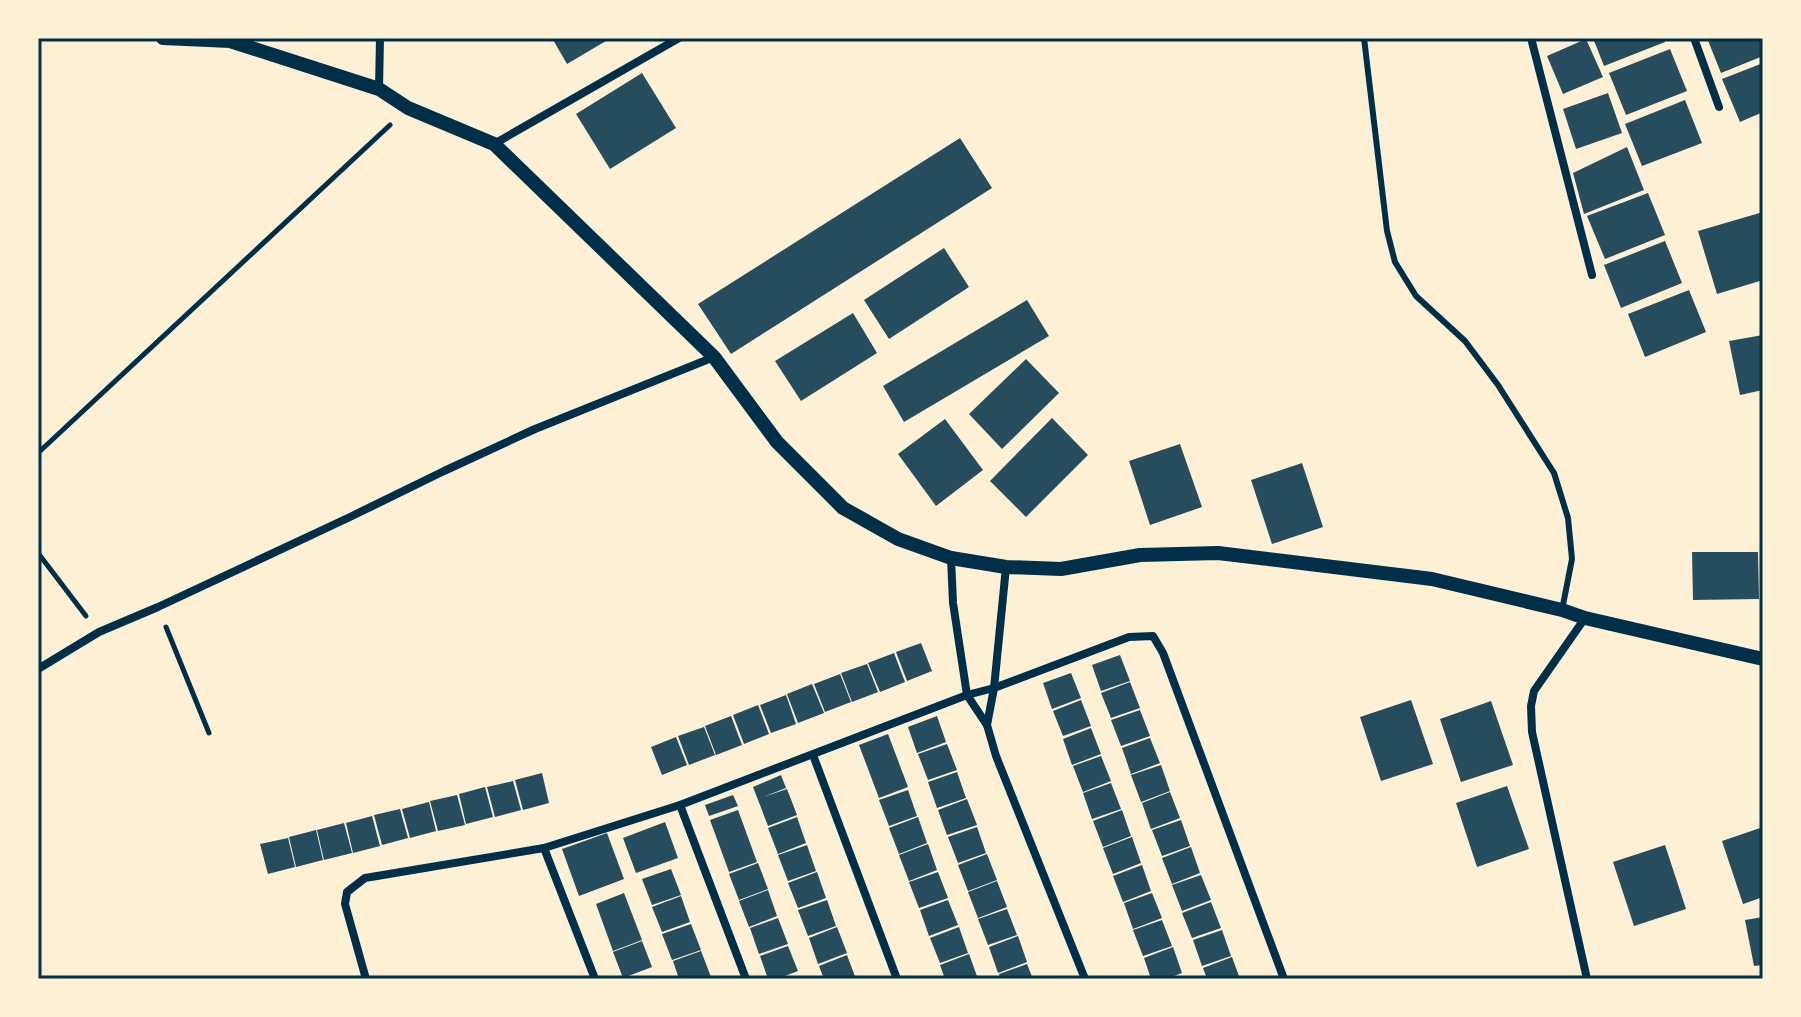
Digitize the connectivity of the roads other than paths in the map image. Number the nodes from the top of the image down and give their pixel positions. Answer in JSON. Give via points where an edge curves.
{"nodes":[{"id":1,"x":163,"y":38,"type":"edge"},
{"id":2,"x":380,"y":38,"type":"edge"},
{"id":3,"x":679,"y":38,"type":"edge"},
{"id":4,"x":1364,"y":38,"type":"edge"},
{"id":5,"x":1531,"y":38,"type":"edge"},
{"id":6,"x":1694,"y":38,"type":"edge"},
{"id":7,"x":379,"y":89,"type":"junction"},
{"id":8,"x":1719,"y":107,"type":"dead end"},
{"id":9,"x":494,"y":144,"type":"junction"},
{"id":10,"x":1592,"y":275,"type":"dead end"},
{"id":11,"x":714,"y":357,"type":"junction"},
{"id":12,"x":951,"y":558,"type":"junction"},
{"id":13,"x":1006,"y":567,"type":"junction"},
{"id":14,"x":1562,"y":610,"type":"junction"},
{"id":15,"x":1585,"y":618,"type":"junction"},
{"id":16,"x":1763,"y":659,"type":"edge"},
{"id":17,"x":38,"y":669,"type":"edge"},
{"id":18,"x":994,"y":688,"type":"junction"},
{"id":19,"x":967,"y":695,"type":"junction"},
{"id":20,"x":987,"y":725,"type":"junction"},
{"id":21,"x":813,"y":755,"type":"junction"},
{"id":22,"x":680,"y":805,"type":"junction"},
{"id":23,"x":544,"y":848,"type":"junction"},
{"id":24,"x":366,"y":979,"type":"edge"},
{"id":25,"x":595,"y":979,"type":"edge"},
{"id":26,"x":746,"y":979,"type":"edge"},
{"id":27,"x":897,"y":979,"type":"edge"},
{"id":28,"x":1085,"y":979,"type":"edge"},
{"id":29,"x":1284,"y":979,"type":"edge"},
{"id":30,"x":1587,"y":979,"type":"edge"}],
"edges":[{"from":1,"to":7,"type":"street","via":[[230,41]]},
{"from":2,"to":7,"type":"street"},
{"from":3,"to":9,"type":"street"},
{"from":4,"to":14,"type":"lane","via":[[1395,262],[1416,296],[1465,341],[1490,374],[1554,473],[1568,518],[1572,559]]},
{"from":5,"to":10,"type":"street"},
{"from":6,"to":8,"type":"street"},
{"from":7,"to":9,"type":"street","via":[[408,108]]},
{"from":9,"to":11,"type":"street"},
{"from":11,"to":12,"type":"street","via":[[777,442],[843,508],[898,539]]},
{"from":11,"to":17,"type":"street","via":[[535,429],[99,632]]},
{"from":12,"to":13,"type":"street"},
{"from":12,"to":19,"type":"street"},
{"from":13,"to":14,"type":"street","via":[[1061,569],[1140,555],[1218,553],[1432,579]]},
{"from":13,"to":18,"type":"street"},
{"from":14,"to":15,"type":"street"},
{"from":15,"to":16,"type":"street"},
{"from":15,"to":30,"type":"street","via":[[1534,691],[1531,706],[1532,732]]},
{"from":18,"to":19,"type":"street"},
{"from":18,"to":20,"type":"street"},
{"from":18,"to":29,"type":"street","via":[[1129,637],[1153,636]]},
{"from":19,"to":20,"type":"street"},
{"from":19,"to":21,"type":"street"},
{"from":20,"to":28,"type":"street"},
{"from":21,"to":22,"type":"street"},
{"from":21,"to":27,"type":"street"},
{"from":22,"to":23,"type":"street"},
{"from":22,"to":26,"type":"street"},
{"from":23,"to":24,"type":"street","via":[[358,882],[347,892],[345,904]]},
{"from":23,"to":25,"type":"street"}]}
